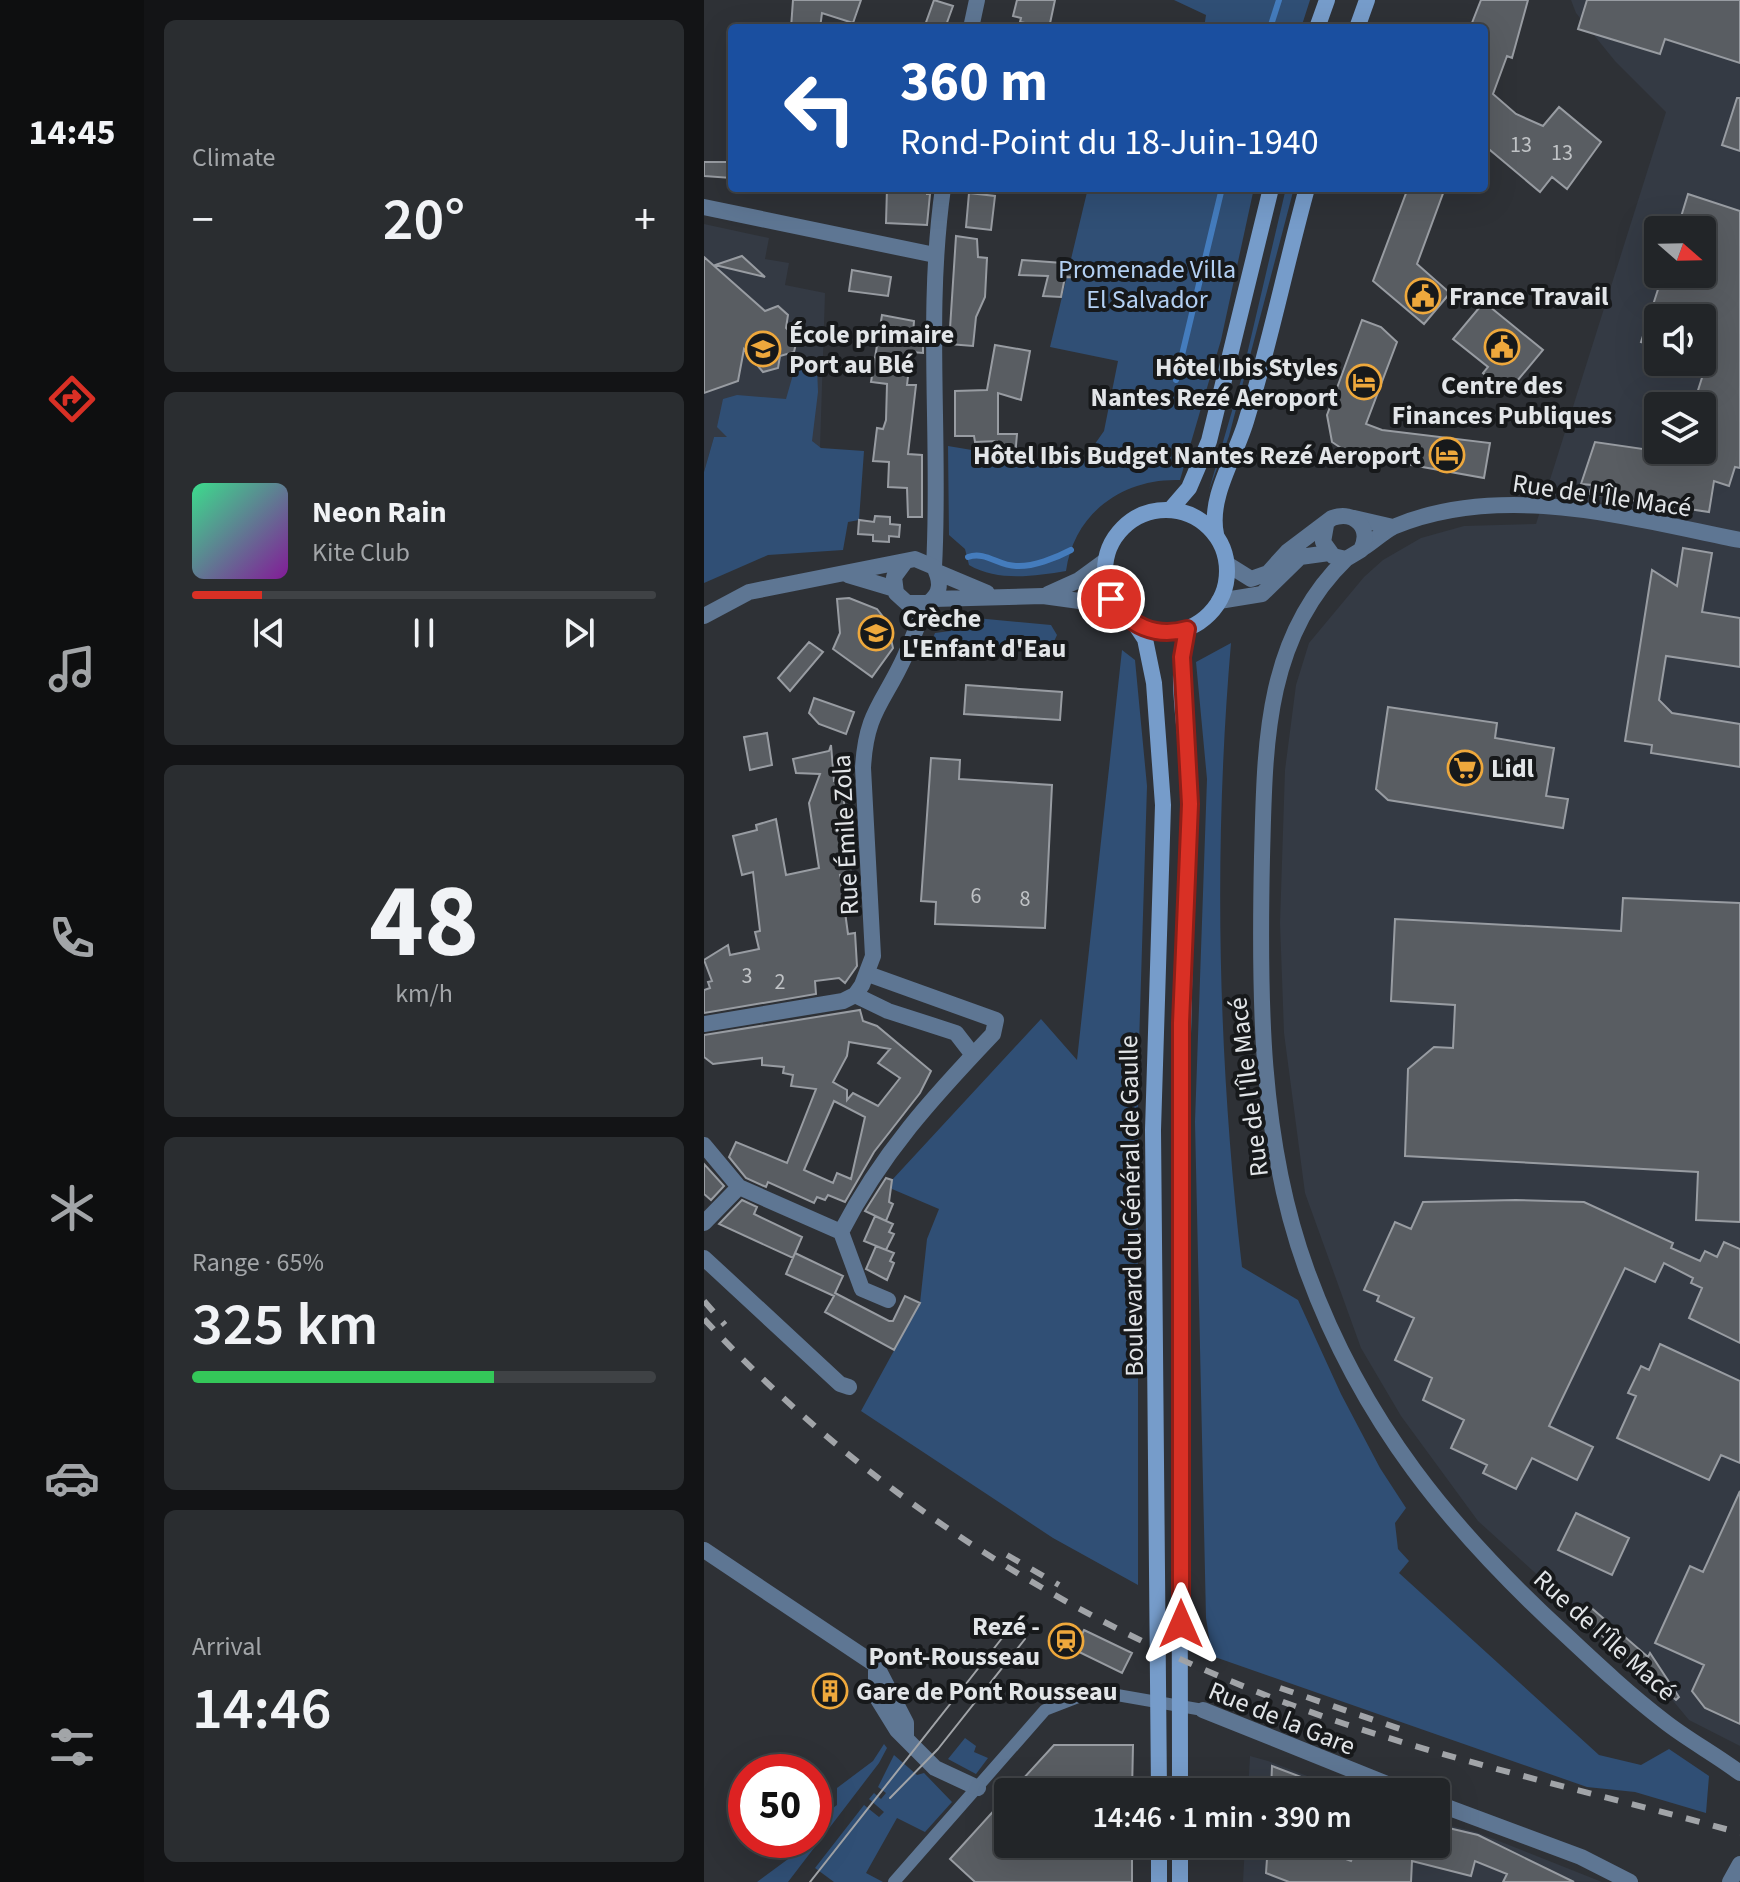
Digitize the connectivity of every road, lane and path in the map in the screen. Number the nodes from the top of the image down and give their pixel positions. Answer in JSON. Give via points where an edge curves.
{"nodes":[{"id":1,"x":977,"y":0,"type":"edge"},
{"id":2,"x":1327,"y":0,"type":"edge"},
{"id":3,"x":1367,"y":0,"type":"edge"},
{"id":4,"x":972,"y":24,"type":"edge"},
{"id":5,"x":1318,"y":24,"type":"edge"},
{"id":6,"x":1358,"y":24,"type":"edge"},
{"id":7,"x":943,"y":192,"type":"edge"},
{"id":8,"x":1270,"y":192,"type":"edge"},
{"id":9,"x":1306,"y":192,"type":"edge"},
{"id":10,"x":704,"y":207,"type":"edge"},
{"id":11,"x":935,"y":255,"type":"junction"},
{"id":12,"x":1170,"y":510,"type":"junction"},
{"id":13,"x":1354,"y":518,"type":"junction"},
{"id":14,"x":1326,"y":525,"type":"junction"},
{"id":15,"x":1393,"y":527,"type":"junction"},
{"id":16,"x":1216,"y":536,"type":"junction"},
{"id":17,"x":936,"y":538,"type":"junction"},
{"id":18,"x":1740,"y":538,"type":"edge"},
{"id":19,"x":1363,"y":548,"type":"junction"},
{"id":20,"x":910,"y":560,"type":"junction"},
{"id":21,"x":1335,"y":560,"type":"junction"},
{"id":22,"x":1105,"y":561,"type":"junction"},
{"id":23,"x":1227,"y":564,"type":"junction"},
{"id":24,"x":935,"y":569,"type":"junction"},
{"id":25,"x":843,"y":574,"type":"junction"},
{"id":26,"x":895,"y":589,"type":"junction"},
{"id":27,"x":992,"y":595,"type":"junction"},
{"id":28,"x":1043,"y":596,"type":"junction"},
{"id":29,"x":930,"y":601,"type":"junction"},
{"id":30,"x":1219,"y":601,"type":"junction"},
{"id":31,"x":907,"y":603,"type":"junction"},
{"id":32,"x":1116,"y":606,"type":"junction"},
{"id":33,"x":704,"y":616,"type":"edge"},
{"id":34,"x":1135,"y":624,"type":"junction"},
{"id":35,"x":1187,"y":629,"type":"junction"},
{"id":36,"x":913,"y":631,"type":"junction"},
{"id":37,"x":868,"y":974,"type":"junction"},
{"id":38,"x":855,"y":995,"type":"junction"},
{"id":39,"x":704,"y":1024,"type":"edge"},
{"id":40,"x":973,"y":1055,"type":"junction"},
{"id":41,"x":704,"y":1145,"type":"edge"},
{"id":42,"x":739,"y":1187,"type":"junction"},
{"id":43,"x":704,"y":1223,"type":"edge"},
{"id":44,"x":841,"y":1232,"type":"junction"},
{"id":45,"x":704,"y":1258,"type":"edge"},
{"id":46,"x":888,"y":1300,"type":"dead end"},
{"id":47,"x":849,"y":1387,"type":"dead end"},
{"id":48,"x":704,"y":1550,"type":"edge"},
{"id":49,"x":1203,"y":1710,"type":"joint"},
{"id":50,"x":1740,"y":1773,"type":"edge"},
{"id":51,"x":1159,"y":1778,"type":"edge"},
{"id":52,"x":1180,"y":1778,"type":"edge"},
{"id":53,"x":1372,"y":1778,"type":"edge"},
{"id":54,"x":978,"y":1788,"type":"junction"},
{"id":55,"x":1450,"y":1808,"type":"edge"},
{"id":56,"x":1159,"y":1858,"type":"edge"},
{"id":57,"x":1180,"y":1858,"type":"edge"},
{"id":58,"x":1740,"y":1864,"type":"edge"},
{"id":59,"x":899,"y":1877,"type":"edge"},
{"id":60,"x":913,"y":1882,"type":"edge"},
{"id":61,"x":1159,"y":1882,"type":"edge"},
{"id":62,"x":1180,"y":1882,"type":"edge"},
{"id":63,"x":1630,"y":1882,"type":"edge"},
{"id":64,"x":1730,"y":1882,"type":"edge"}],
"edges":[{"from":1,"to":4,"type":"street"},
{"from":2,"to":5,"type":"main road"},
{"from":3,"to":6,"type":"main road"},
{"from":7,"to":11,"type":"street"},
{"from":8,"to":12,"type":"main road","via":[[1209,441],[1189,488]]},
{"from":9,"to":16,"type":"main road","via":[[1248,418],[1217,500]]},
{"from":10,"to":11,"type":"street"},
{"from":11,"to":17,"type":"street"},
{"from":12,"to":16,"type":"main road","via":[[1196,517]]},
{"from":12,"to":22,"type":"main road","via":[[1148,512],[1128,523],[1113,540]]},
{"from":13,"to":14,"type":"street","via":[[1336,517]]},
{"from":13,"to":15,"type":"street","name":"Rue de l'Île Macé"},
{"from":13,"to":19,"type":"street","via":[[1365,532]]},
{"from":14,"to":21,"type":"street","via":[[1322,538]]},
{"from":14,"to":23,"type":"street","via":[[1263,576],[1251,579]]},
{"from":15,"to":18,"type":"street","name":"Rue de l'Île Macé","via":[[1458,509],[1506,504]]},
{"from":15,"to":19,"type":"street","name":"Rue de l'Île Macé"},
{"from":16,"to":23,"type":"main road"},
{"from":17,"to":20,"type":"street"},
{"from":17,"to":24,"type":"street"},
{"from":19,"to":21,"type":"street"},
{"from":20,"to":24,"type":"street"},
{"from":20,"to":25,"type":"street"},
{"from":20,"to":26,"type":"street","via":[[894,577]]},
{"from":21,"to":30,"type":"street","via":[[1300,557],[1262,594]]},
{"from":21,"to":50,"type":"street","name":"Rue de l'Île Macé","via":[[1282,659],[1266,762],[1260,978],[1268,1088],[1283,1185],[1306,1269],[1340,1351],[1383,1429],[1469,1542],[1623,1688]]},
{"from":22,"to":28,"type":"street"},
{"from":22,"to":32,"type":"main road","via":[[1106,584]]},
{"from":23,"to":30,"type":"main road"},
{"from":24,"to":27,"type":"street"},
{"from":24,"to":29,"type":"street","via":[[939,588]]},
{"from":25,"to":26,"type":"street"},
{"from":25,"to":33,"type":"street","via":[[749,592]]},
{"from":26,"to":31,"type":"street"},
{"from":27,"to":28,"type":"street"},
{"from":27,"to":29,"type":"street"},
{"from":28,"to":32,"type":"street"},
{"from":29,"to":31,"type":"street"},
{"from":29,"to":36,"type":"street","name":"Rue Émile Zola"},
{"from":30,"to":35,"type":"main road"},
{"from":31,"to":36,"type":"street"},
{"from":32,"to":34,"type":"main road"},
{"from":34,"to":35,"type":"main road","via":[[1157,632]]},
{"from":34,"to":51,"type":"main road","name":"Boulevard du Général de Gaulle","via":[[1145,639],[1154,683],[1163,805],[1154,1024]]},
{"from":35,"to":52,"type":"main road","name":"Boulevard du Général de Gaulle","via":[[1182,657],[1190,804],[1182,981]]},
{"from":36,"to":37,"type":"street","name":"Rue Émile Zola","via":[[905,656],[872,712],[864,741],[874,940]]},
{"from":37,"to":38,"type":"street","name":"Rue Émile Zola"},
{"from":37,"to":40,"type":"street","via":[[996,1020],[993,1034]]},
{"from":38,"to":39,"type":"street"},
{"from":38,"to":40,"type":"street","via":[[956,1033]]},
{"from":40,"to":44,"type":"street","via":[[887,1154]]},
{"from":41,"to":42,"type":"street"},
{"from":42,"to":43,"type":"street"},
{"from":42,"to":44,"type":"street"},
{"from":44,"to":46,"type":"street","via":[[862,1289]]},
{"from":45,"to":47,"type":"street"},
{"from":48,"to":54,"type":"street","via":[[876,1665],[876,1696],[906,1739],[935,1768]]},
{"from":49,"to":53,"type":"street","name":"Rue de la Gare"},
{"from":49,"to":54,"type":"street","name":"Rue de la Gare","via":[[1094,1691],[1045,1710]]},
{"from":54,"to":59,"type":"street","name":"Rue de la Gare"},
{"from":55,"to":63,"type":"street","via":[[1581,1857]]},
{"from":56,"to":61,"type":"main road"},
{"from":57,"to":62,"type":"main road"},
{"from":58,"to":64,"type":"street"},
{"from":59,"to":60,"type":"street"}]}
